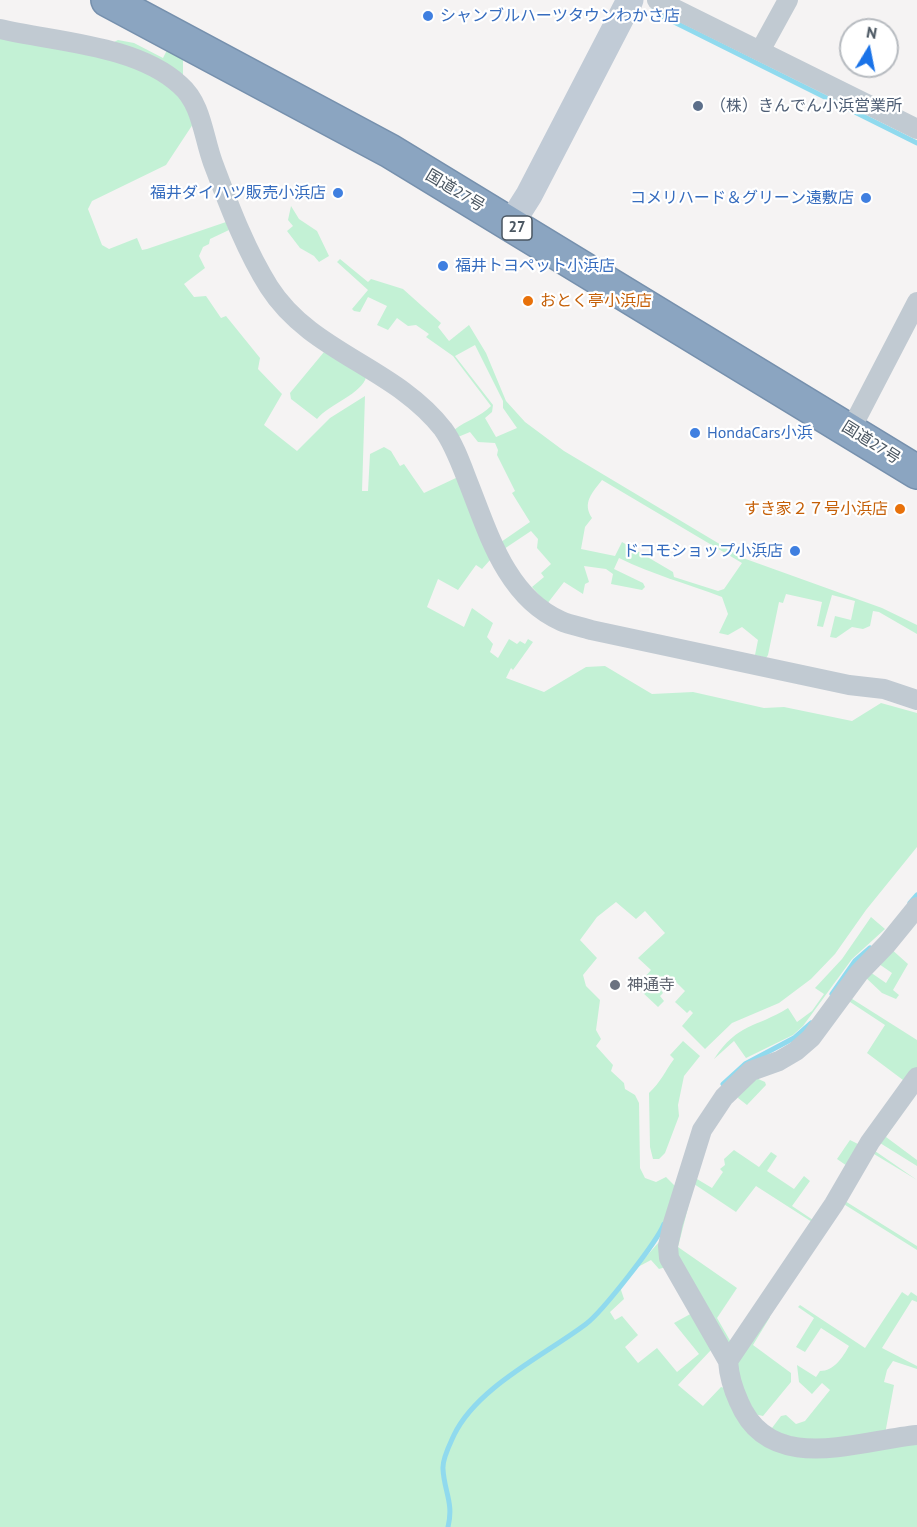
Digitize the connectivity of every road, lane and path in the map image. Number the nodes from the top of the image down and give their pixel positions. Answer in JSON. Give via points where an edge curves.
{"nodes":[{"id":1,"x":630,"y":0,"type":"edge"},
{"id":2,"x":657,"y":0,"type":"edge"},
{"id":3,"x":788,"y":0,"type":"edge"},
{"id":4,"x":123,"y":4,"type":"edge"},
{"id":5,"x":0,"y":29,"type":"edge"},
{"id":6,"x":760,"y":51,"type":"junction"},
{"id":7,"x":917,"y":129,"type":"edge"},
{"id":8,"x":510,"y":225,"type":"junction"},
{"id":9,"x":917,"y":302,"type":"edge"},
{"id":10,"x":850,"y":431,"type":"junction"},
{"id":11,"x":917,"y":472,"type":"edge"},
{"id":12,"x":917,"y":700,"type":"edge"},
{"id":13,"x":917,"y":907,"type":"edge"},
{"id":14,"x":917,"y":1077,"type":"edge"},
{"id":15,"x":728,"y":1362,"type":"junction"},
{"id":16,"x":917,"y":1435,"type":"edge"}],
"edges":[{"from":1,"to":8,"type":"street"},
{"from":2,"to":6,"type":"street"},
{"from":3,"to":6,"type":"street"},
{"from":4,"to":8,"type":"highway","name":"国道27号","number":"27","via":[[310,106]]},
{"from":5,"to":12,"type":"street","via":[[126,55],[180,84],[195,105],[234,216],[269,288],[284,307],[326,344],[381,374],[434,418],[455,450],[511,578],[551,616],[591,630],[884,689]]},
{"from":6,"to":7,"type":"street"},
{"from":8,"to":10,"type":"highway","name":"国道27号","number":"27"},
{"from":9,"to":10,"type":"street"},
{"from":10,"to":11,"type":"highway","name":"国道27号","number":"27"},
{"from":13,"to":15,"type":"street","via":[[859,973],[811,1038],[796,1052],[751,1071],[724,1097],[702,1130],[673,1223],[669,1258]]},
{"from":14,"to":15,"type":"street","via":[[870,1142],[834,1204]]},
{"from":15,"to":16,"type":"street","via":[[743,1412],[774,1442],[805,1449],[831,1449]]}]}
